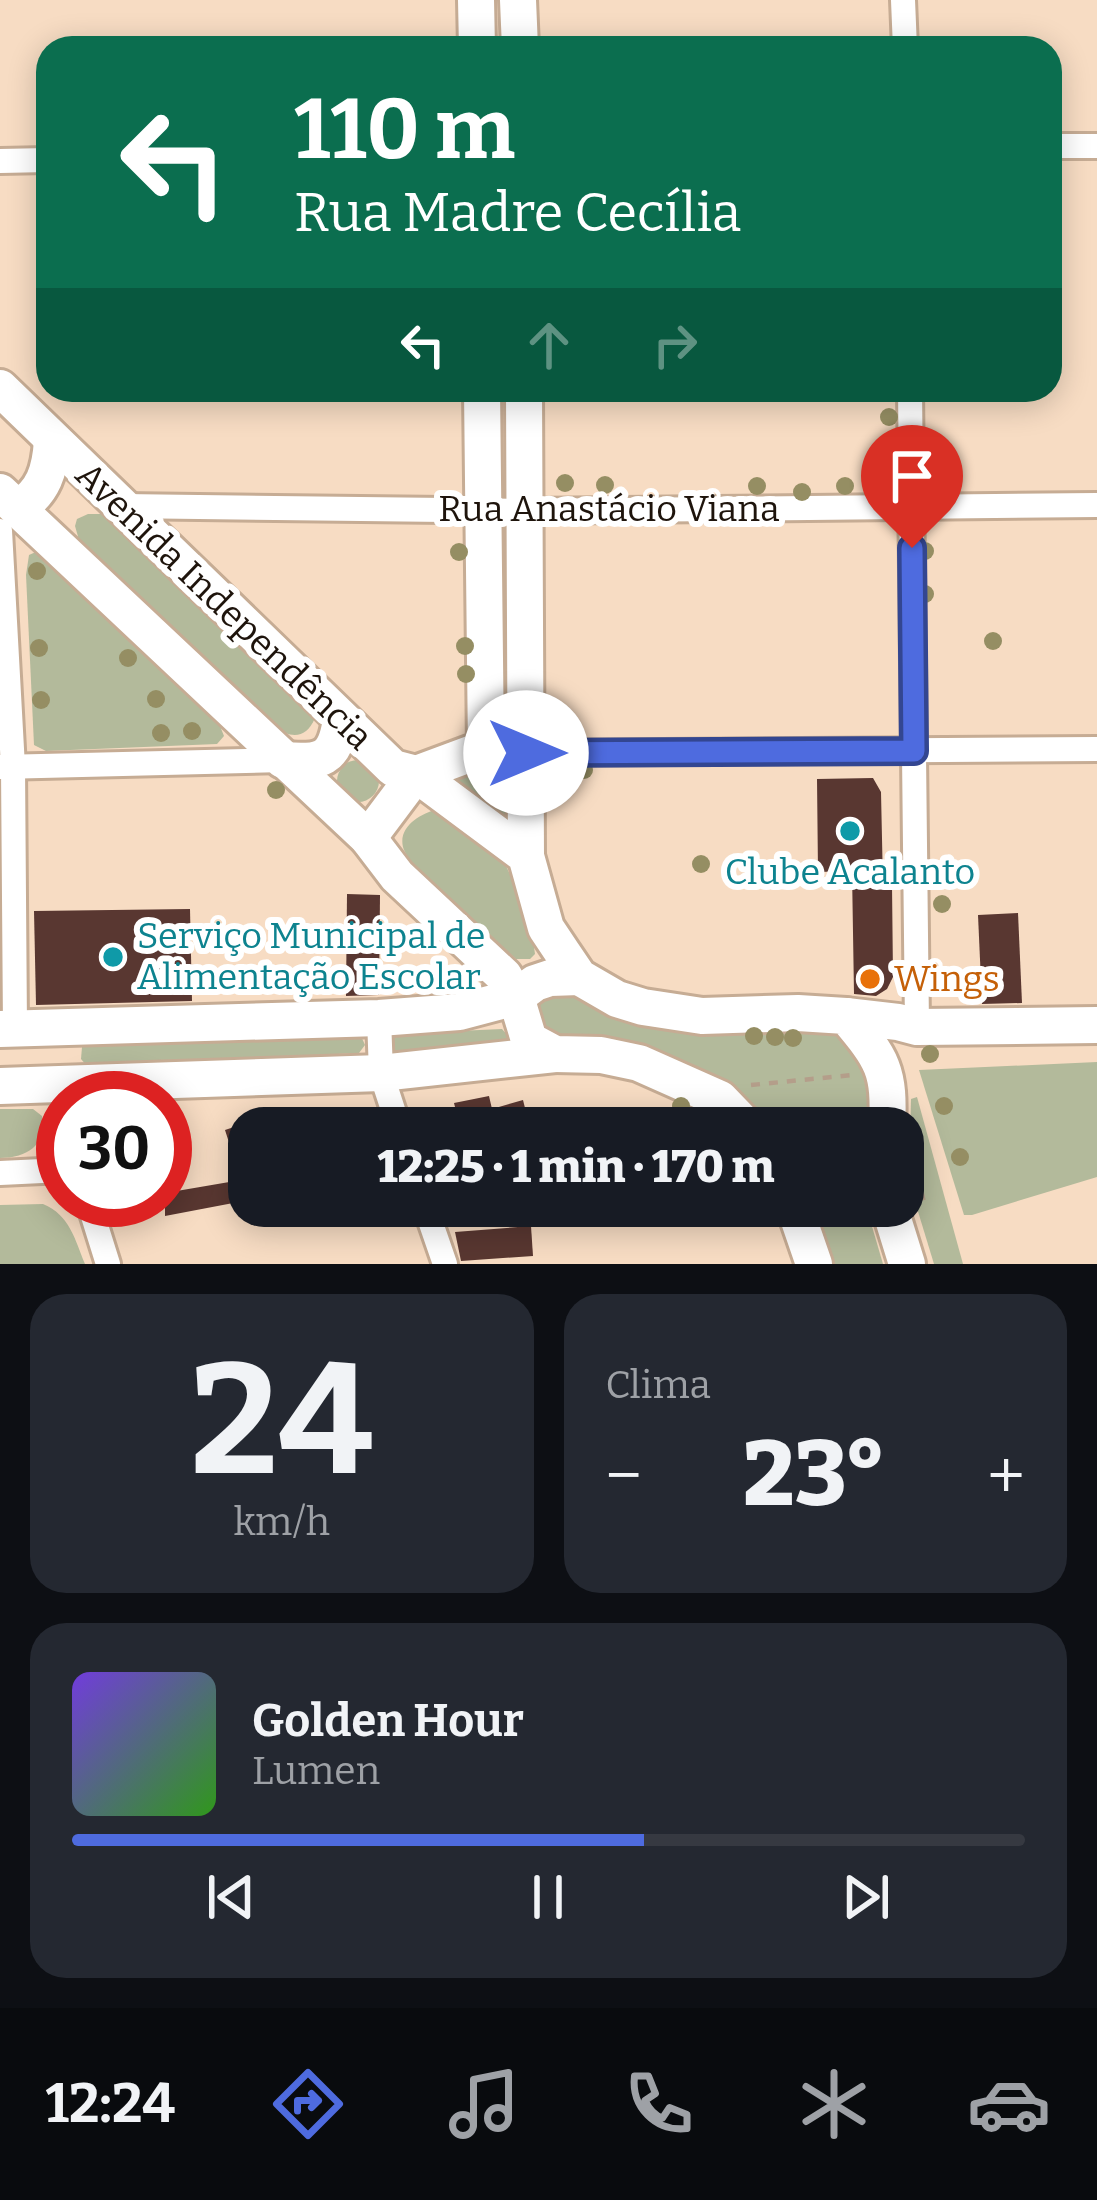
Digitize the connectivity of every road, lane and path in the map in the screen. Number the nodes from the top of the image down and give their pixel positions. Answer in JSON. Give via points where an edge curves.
{"nodes":[{"id":1,"x":476,"y":0,"type":"edge"},
{"id":2,"x":903,"y":0,"type":"edge"},
{"id":3,"x":477,"y":36,"type":"edge"},
{"id":4,"x":904,"y":36,"type":"edge"},
{"id":5,"x":1062,"y":146,"type":"edge"},
{"id":6,"x":1097,"y":146,"type":"edge"},
{"id":7,"x":36,"y":160,"type":"edge"},
{"id":8,"x":0,"y":161,"type":"edge"},
{"id":9,"x":0,"y":388,"type":"edge"},
{"id":10,"x":482,"y":402,"type":"edge"},
{"id":11,"x":524,"y":402,"type":"edge"},
{"id":12,"x":910,"y":402,"type":"edge"},
{"id":13,"x":52,"y":441,"type":"junction"},
{"id":14,"x":1097,"y":505,"type":"edge"},
{"id":15,"x":122,"y":506,"type":"junction"},
{"id":16,"x":911,"y":507,"type":"junction"},
{"id":17,"x":6,"y":510,"type":"edge"},
{"id":18,"x":483,"y":511,"type":"junction"},
{"id":19,"x":524,"y":511,"type":"junction"},
{"id":20,"x":341,"y":719,"type":"junction"},
{"id":21,"x":486,"y":748,"type":"junction"},
{"id":22,"x":1097,"y":749,"type":"edge"},
{"id":23,"x":914,"y":751,"type":"junction"},
{"id":24,"x":526,"y":753,"type":"junction"},
{"id":25,"x":283,"y":760,"type":"junction"},
{"id":26,"x":6,"y":767,"type":"edge"},
{"id":27,"x":416,"y":774,"type":"junction"},
{"id":28,"x":368,"y":838,"type":"junction"},
{"id":29,"x":526,"y":856,"type":"junction"},
{"id":30,"x":579,"y":977,"type":"junction"},
{"id":31,"x":525,"y":990,"type":"junction"},
{"id":32,"x":846,"y":1016,"type":"junction"},
{"id":33,"x":379,"y":1018,"type":"junction"},
{"id":34,"x":1097,"y":1025,"type":"edge"},
{"id":35,"x":56,"y":1026,"type":"junction"},
{"id":36,"x":917,"y":1027,"type":"junction"},
{"id":37,"x":8,"y":1028,"type":"edge"},
{"id":38,"x":556,"y":1054,"type":"junction"},
{"id":39,"x":876,"y":1068,"type":"junction"},
{"id":40,"x":59,"y":1071,"type":"edge"},
{"id":41,"x":381,"y":1073,"type":"junction"},
{"id":42,"x":8,"y":1085,"type":"edge"},
{"id":43,"x":752,"y":1085,"type":"dead end"},
{"id":44,"x":192,"y":1086,"type":"edge"},
{"id":45,"x":392,"y":1107,"type":"edge"},
{"id":46,"x":728,"y":1107,"type":"edge"},
{"id":47,"x":888,"y":1107,"type":"edge"},
{"id":48,"x":36,"y":1171,"type":"edge"},
{"id":49,"x":0,"y":1173,"type":"edge"},
{"id":50,"x":96,"y":1227,"type":"edge"},
{"id":51,"x":432,"y":1227,"type":"edge"},
{"id":52,"x":801,"y":1227,"type":"edge"},
{"id":53,"x":907,"y":1227,"type":"edge"},
{"id":54,"x":108,"y":1264,"type":"edge"},
{"id":55,"x":445,"y":1264,"type":"edge"},
{"id":56,"x":814,"y":1264,"type":"edge"},
{"id":57,"x":907,"y":1264,"type":"edge"}],
"edges":[{"from":1,"to":3,"type":"main road"},
{"from":2,"to":4,"type":"street"},
{"from":5,"to":6,"type":"street"},
{"from":7,"to":8,"type":"street"},
{"from":9,"to":13,"type":"main road","name":"Avenida Independência"},
{"from":10,"to":18,"type":"main road"},
{"from":11,"to":19,"type":"main road"},
{"from":12,"to":16,"type":"street"},
{"from":13,"to":15,"type":"main road","name":"Avenida Independência"},
{"from":13,"to":17,"type":"main road","via":[[33,499]]},
{"from":14,"to":16,"type":"street","name":"Rua Anastácio Viana"},
{"from":15,"to":18,"type":"street","name":"Rua Anastácio Viana"},
{"from":15,"to":20,"type":"main road","name":"Avenida Independência"},
{"from":16,"to":19,"type":"street","name":"Rua Anastácio Viana"},
{"from":16,"to":23,"type":"street"},
{"from":17,"to":25,"type":"main road","name":"Avenida Independência"},
{"from":17,"to":26,"type":"street"},
{"from":18,"to":19,"type":"street","name":"Rua Anastácio Viana"},
{"from":18,"to":21,"type":"main road"},
{"from":19,"to":24,"type":"main road"},
{"from":20,"to":25,"type":"main road","via":[[327,757]]},
{"from":20,"to":27,"type":"main road","name":"Avenida Independência","via":[[393,768]]},
{"from":21,"to":24,"type":"street"},
{"from":21,"to":27,"type":"main road"},
{"from":22,"to":23,"type":"street"},
{"from":23,"to":24,"type":"street"},
{"from":23,"to":36,"type":"street"},
{"from":24,"to":29,"type":"main road"},
{"from":25,"to":26,"type":"street"},
{"from":25,"to":28,"type":"main road","name":"Avenida Independência"},
{"from":26,"to":37,"type":"street"},
{"from":27,"to":28,"type":"main road"},
{"from":27,"to":29,"type":"main road","name":"Avenida Independência"},
{"from":28,"to":31,"type":"main road","name":"Avenida Independência","via":[[398,876]]},
{"from":29,"to":30,"type":"main road","via":[[547,928]]},
{"from":30,"to":31,"type":"main road"},
{"from":30,"to":32,"type":"main road","via":[[628,1004],[702,1016]]},
{"from":31,"to":33,"type":"main road","via":[[458,1012]]},
{"from":31,"to":38,"type":"main road","name":"Avenida Independência","via":[[529,1040]]},
{"from":32,"to":36,"type":"main road"},
{"from":32,"to":39,"type":"main road"},
{"from":33,"to":35,"type":"main road"},
{"from":33,"to":41,"type":"street"},
{"from":34,"to":36,"type":"main road"},
{"from":35,"to":37,"type":"main road"},
{"from":35,"to":40,"type":"main road"},
{"from":36,"to":39,"type":"main road"},
{"from":37,"to":42,"type":"main road"},
{"from":38,"to":41,"type":"main road"},
{"from":38,"to":46,"type":"main road","via":[[639,1063]]},
{"from":39,"to":43,"type":"path"},
{"from":39,"to":47,"type":"main road","via":[[886,1070]]},
{"from":41,"to":44,"type":"main road"},
{"from":41,"to":45,"type":"street"},
{"from":48,"to":49,"type":"street"},
{"from":50,"to":54,"type":"street"},
{"from":51,"to":55,"type":"street"},
{"from":52,"to":56,"type":"main road"},
{"from":53,"to":57,"type":"main road"}]}
